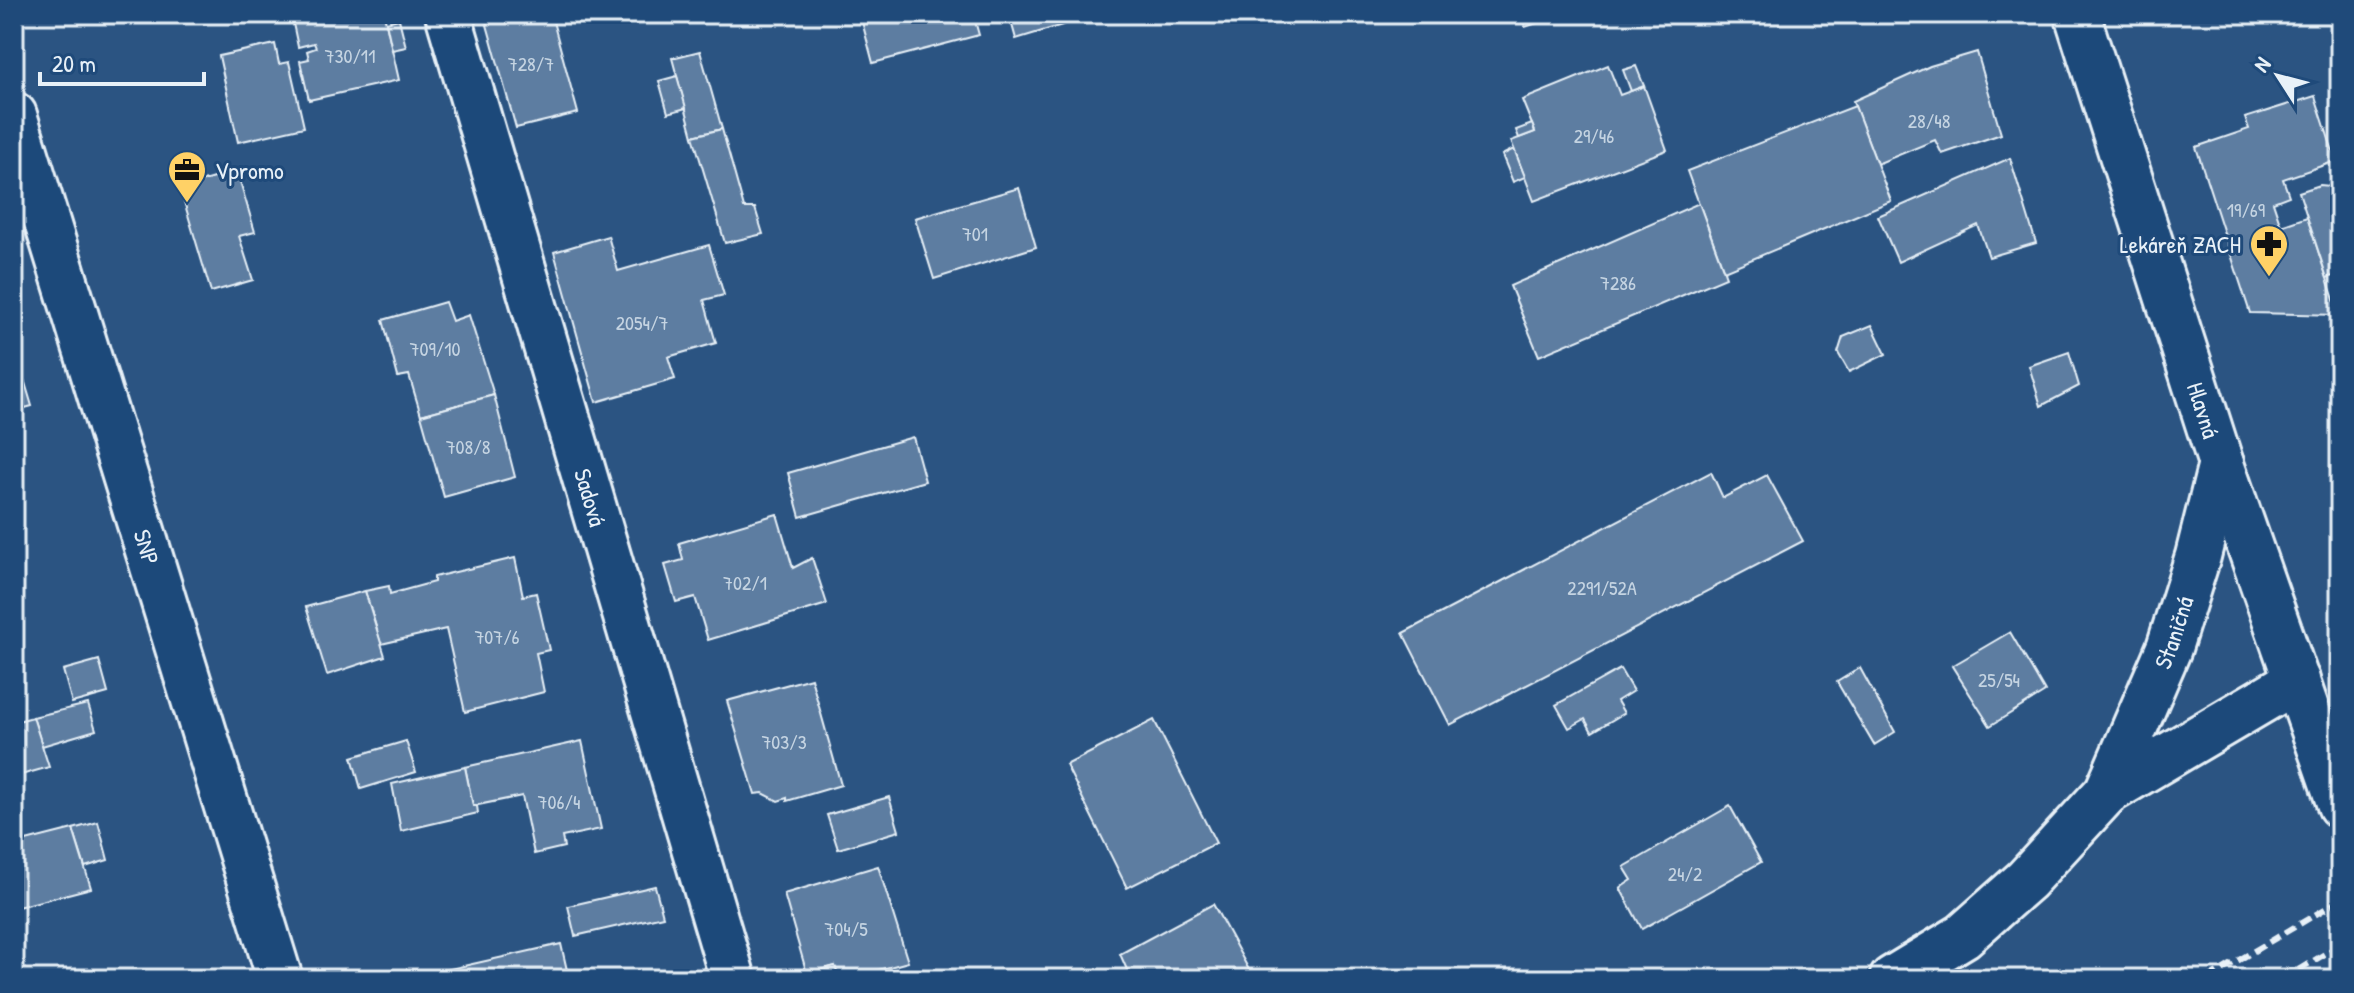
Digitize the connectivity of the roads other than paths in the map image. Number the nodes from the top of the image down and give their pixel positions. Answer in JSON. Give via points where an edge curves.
{"nodes":[{"id":1,"x":448,"y":14,"type":"edge"},
{"id":2,"x":2077,"y":14,"type":"edge"},
{"id":3,"x":14,"y":115,"type":"edge"},
{"id":4,"x":2221,"y":464,"type":"junction"},
{"id":5,"x":2297,"y":680,"type":"junction"},
{"id":6,"x":2107,"y":792,"type":"junction"},
{"id":7,"x":2340,"y":805,"type":"edge"},
{"id":8,"x":280,"y":979,"type":"edge"},
{"id":9,"x":733,"y":979,"type":"edge"},
{"id":10,"x":1892,"y":979,"type":"edge"}],
"edges":[{"from":1,"to":9,"type":"street","name":"Sadová"},
{"from":2,"to":4,"type":"street","name":"Hlavná"},
{"from":3,"to":8,"type":"street","name":"SNP"},
{"from":4,"to":5,"type":"street","name":"Hlavná"},
{"from":4,"to":6,"type":"street","name":"Staničná","via":[[2169,648]]},
{"from":5,"to":6,"type":"street","name":"Staničná"},
{"from":5,"to":7,"type":"street","name":"Hlavná"},
{"from":6,"to":10,"type":"street","name":"Staničná","via":[[2026,880],[1963,936]]}]}
